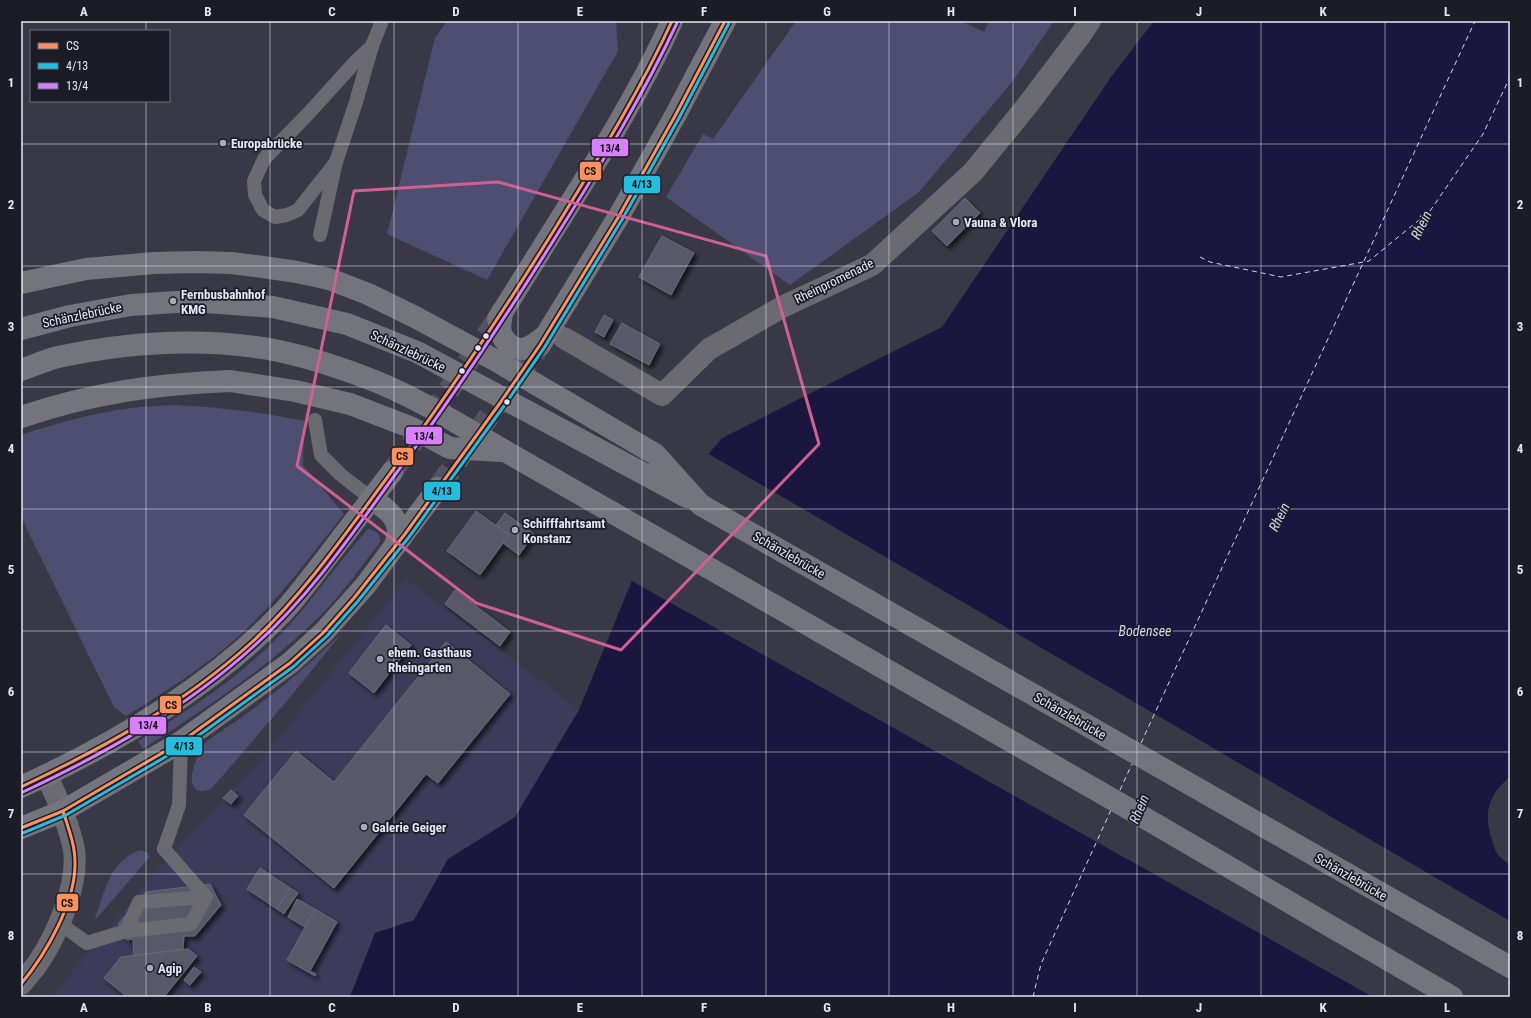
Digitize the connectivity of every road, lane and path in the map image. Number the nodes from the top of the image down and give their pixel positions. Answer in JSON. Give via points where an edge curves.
{"nodes":[{"id":1,"x":382,"y":21,"type":"edge"},
{"id":2,"x":672,"y":21,"type":"edge"},
{"id":3,"x":1090,"y":21,"type":"edge"},
{"id":4,"x":721,"y":24,"type":"edge"},
{"id":5,"x":372,"y":46,"type":"junction"},
{"id":6,"x":336,"y":162,"type":"junction"},
{"id":7,"x":320,"y":235,"type":"dead end"},
{"id":8,"x":21,"y":283,"type":"edge"},
{"id":9,"x":21,"y":329,"type":"edge"},
{"id":10,"x":550,"y":340,"type":"junction"},
{"id":11,"x":21,"y":370,"type":"edge"},
{"id":12,"x":21,"y":417,"type":"edge"},
{"id":13,"x":315,"y":420,"type":"dead end"},
{"id":14,"x":505,"y":451,"type":"junction"},
{"id":15,"x":392,"y":472,"type":"tunnel mouth"},
{"id":16,"x":438,"y":488,"type":"tunnel mouth"},
{"id":17,"x":372,"y":499,"type":"junction"},
{"id":18,"x":701,"y":505,"type":"junction"},
{"id":19,"x":395,"y":546,"type":"junction"},
{"id":20,"x":181,"y":742,"type":"junction"},
{"id":21,"x":46,"y":776,"type":"junction"},
{"id":22,"x":21,"y":787,"type":"edge"},
{"id":23,"x":63,"y":811,"type":"junction"},
{"id":24,"x":21,"y":828,"type":"edge"},
{"id":25,"x":206,"y":897,"type":"junction"},
{"id":26,"x":59,"y":923,"type":"junction"},
{"id":27,"x":126,"y":931,"type":"junction"},
{"id":28,"x":1510,"y":966,"type":"edge"},
{"id":29,"x":21,"y":984,"type":"edge"},
{"id":30,"x":1452,"y":997,"type":"edge"}],
"edges":[{"from":1,"to":5,"type":"lane"},
{"from":2,"to":10,"type":"main road","via":[[657,56],[628,109],[500,315],[500,328],[505,341],[512,347],[522,349]]},
{"from":3,"to":10,"type":"street","name":"Rheinpromenade","via":[[1026,107],[973,172],[872,265],[784,306],[709,349],[662,395]]},
{"from":4,"to":10,"type":"main road","via":[[676,116]]},
{"from":5,"to":6,"type":"lane"},
{"from":5,"to":6,"type":"lane","via":[[347,69],[264,159],[254,181],[255,195],[263,210],[275,217],[288,215],[298,210]]},
{"from":6,"to":7,"type":"lane"},
{"from":8,"to":18,"type":"main road","bridge":true,"via":[[86,269],[196,262],[263,266],[329,279],[414,316],[655,454]]},
{"from":9,"to":18,"type":"main road","name":"Schänzlebrücke","bridge":true,"via":[[70,316],[131,305],[192,301],[273,307],[347,324],[417,352]]},
{"from":11,"to":14,"type":"main road","bridge":true,"via":[[57,358],[134,345],[195,342],[257,347],[317,360],[368,378],[424,405]]},
{"from":12,"to":14,"type":"main road","bridge":true,"via":[[125,390],[181,383],[230,381],[295,391],[350,404],[410,427],[450,448]]},
{"from":13,"to":17,"type":"lane","via":[[321,455],[340,475]]},
{"from":14,"to":30,"type":"main road"},
{"from":15,"to":17,"type":"main road"},
{"from":16,"to":19,"type":"main road"},
{"from":17,"to":19,"type":"main road","via":[[395,520],[398,529]]},
{"from":17,"to":21,"type":"main road","via":[[283,612],[220,670],[124,734]]},
{"from":18,"to":28,"type":"main road","name":"Schänzlebrücke"},
{"from":19,"to":20,"type":"main road","via":[[349,604],[290,664]]},
{"from":20,"to":23,"type":"main road"},
{"from":20,"to":25,"type":"lane","via":[[179,805],[164,849]]},
{"from":21,"to":22,"type":"main road"},
{"from":21,"to":23,"type":"street"},
{"from":23,"to":24,"type":"main road"},
{"from":23,"to":26,"type":"street","via":[[74,850],[75,864],[73,882]]},
{"from":25,"to":27,"type":"lane","via":[[191,924]]},
{"from":25,"to":27,"type":"lane","via":[[139,902]]},
{"from":26,"to":27,"type":"lane","via":[[87,943]]},
{"from":26,"to":29,"type":"street","via":[[38,963]]}]}
